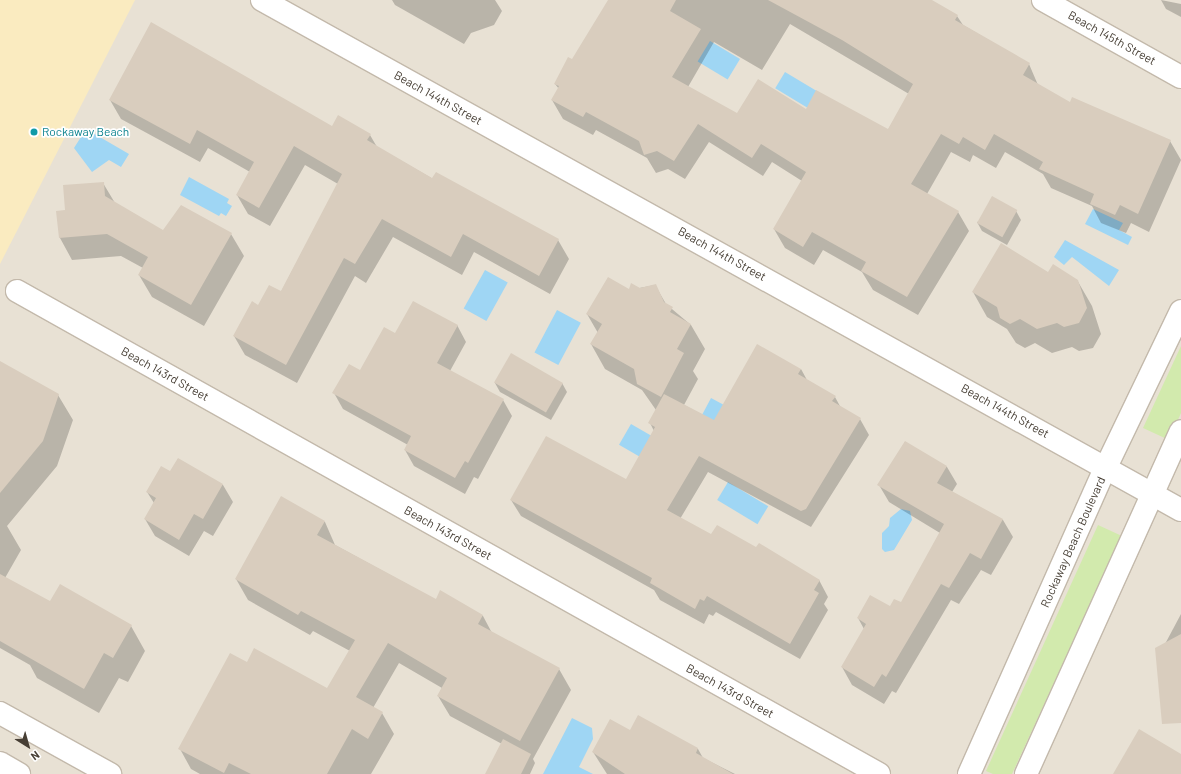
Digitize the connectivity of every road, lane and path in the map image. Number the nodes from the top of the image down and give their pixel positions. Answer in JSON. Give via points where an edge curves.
{"nodes":[{"id":1,"x":262,"y":0,"type":"edge"},
{"id":2,"x":1043,"y":0,"type":"edge"},
{"id":3,"x":1181,"y":77,"type":"edge"},
{"id":4,"x":17,"y":292,"type":"dead end"},
{"id":5,"x":1181,"y":311,"type":"edge"},
{"id":6,"x":1181,"y":431,"type":"edge"},
{"id":7,"x":1106,"y":467,"type":"junction"},
{"id":8,"x":1152,"y":493,"type":"junction"},
{"id":9,"x":1181,"y":510,"type":"edge"},
{"id":10,"x":0,"y":713,"type":"edge"},
{"id":11,"x":0,"y":763,"type":"edge"},
{"id":12,"x":19,"y":774,"type":"edge"},
{"id":13,"x":110,"y":774,"type":"edge"},
{"id":14,"x":879,"y":774,"type":"edge"},
{"id":15,"x":969,"y":774,"type":"edge"},
{"id":16,"x":1026,"y":774,"type":"edge"}],
"edges":[{"from":1,"to":7,"type":"street","name":"Beach 144th Street"},
{"from":2,"to":3,"type":"street","name":"Beach 145th Street"},
{"from":4,"to":14,"type":"street","name":"Beach 143rd Street"},
{"from":5,"to":7,"type":"street","name":"Rockaway Beach Boulevard"},
{"from":6,"to":8,"type":"street"},
{"from":7,"to":8,"type":"street","name":"Beach 144th Street"},
{"from":7,"to":15,"type":"street","name":"Rockaway Beach Boulevard"},
{"from":8,"to":9,"type":"street","name":"Beach 144th Street"},
{"from":8,"to":16,"type":"street"},
{"from":10,"to":13,"type":"street"},
{"from":11,"to":12,"type":"street"}]}
